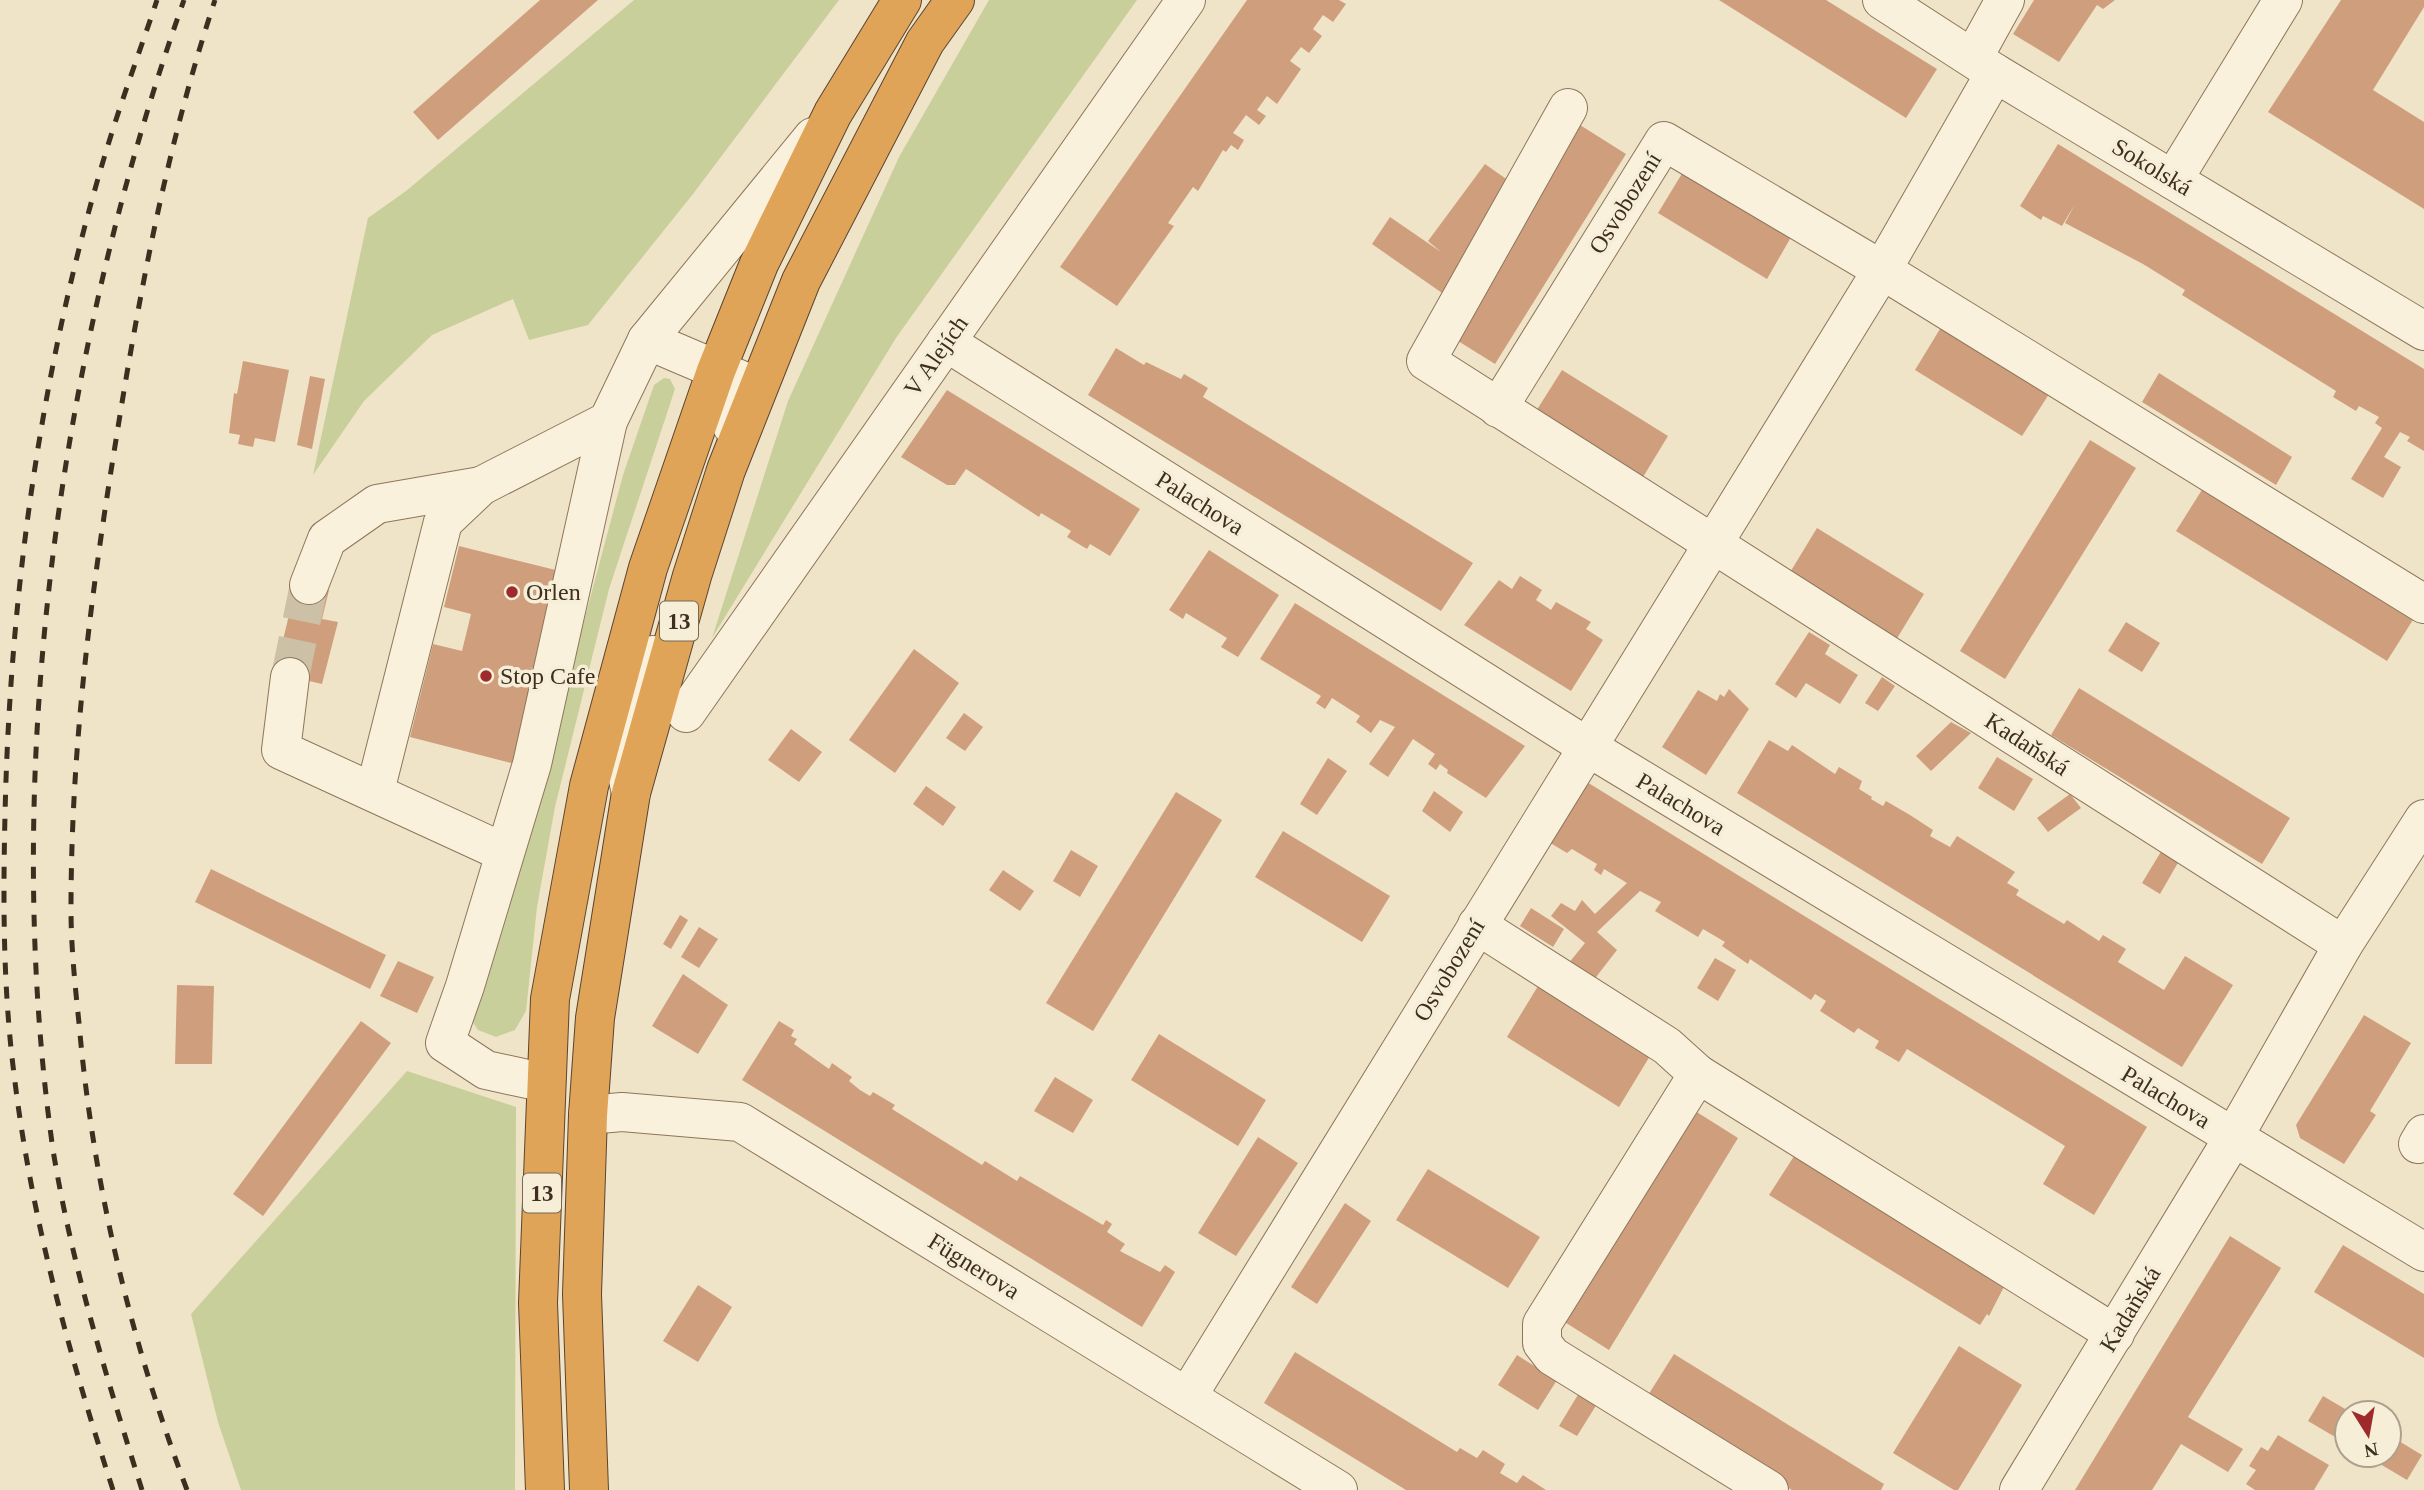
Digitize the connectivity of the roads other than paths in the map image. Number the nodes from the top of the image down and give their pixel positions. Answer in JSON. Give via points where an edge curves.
{"nodes":[{"id":1,"x":902,"y":0,"type":"edge"},
{"id":2,"x":955,"y":0,"type":"edge"},
{"id":3,"x":1186,"y":0,"type":"edge"},
{"id":4,"x":1882,"y":0,"type":"edge"},
{"id":5,"x":2005,"y":0,"type":"edge"},
{"id":6,"x":2283,"y":0,"type":"edge"},
{"id":7,"x":1984,"y":66,"type":"junction"},
{"id":8,"x":1568,"y":108,"type":"dead end"},
{"id":9,"x":832,"y":113,"type":"junction"},
{"id":10,"x":2173,"y":180,"type":"junction"},
{"id":11,"x":1882,"y":270,"type":"junction"},
{"id":12,"x":2424,"y":331,"type":"edge"},
{"id":13,"x":647,"y":340,"type":"junction"},
{"id":14,"x":946,"y":342,"type":"junction"},
{"id":15,"x":716,"y":371,"type":"junction"},
{"id":16,"x":1498,"y":408,"type":"junction"},
{"id":17,"x":608,"y":421,"type":"junction"},
{"id":18,"x":481,"y":486,"type":"junction"},
{"id":19,"x":1712,"y":542,"type":"junction"},
{"id":20,"x":309,"y":585,"type":"tunnel mouth"},
{"id":21,"x":2424,"y":604,"type":"edge"},
{"id":22,"x":290,"y":677,"type":"tunnel mouth"},
{"id":23,"x":686,"y":713,"type":"dead end"},
{"id":24,"x":1586,"y":746,"type":"junction"},
{"id":25,"x":375,"y":791,"type":"junction"},
{"id":26,"x":631,"y":793,"type":"junction"},
{"id":27,"x":2424,"y":819,"type":"edge"},
{"id":28,"x":503,"y":852,"type":"junction"},
{"id":29,"x":1477,"y":925,"type":"junction"},
{"id":30,"x":2343,"y":945,"type":"junction"},
{"id":31,"x":1698,"y":1074,"type":"junction"},
{"id":32,"x":546,"y":1083,"type":"junction"},
{"id":33,"x":587,"y":1115,"type":"junction"},
{"id":34,"x":2233,"y":1138,"type":"junction"},
{"id":35,"x":2424,"y":1252,"type":"edge"},
{"id":36,"x":2115,"y":1334,"type":"junction"},
{"id":37,"x":1187,"y":1397,"type":"junction"},
{"id":38,"x":545,"y":1490,"type":"edge"},
{"id":39,"x":589,"y":1490,"type":"edge"},
{"id":40,"x":1338,"y":1490,"type":"edge"},
{"id":41,"x":1769,"y":1490,"type":"edge"},
{"id":42,"x":2019,"y":1490,"type":"edge"}],
"edges":[{"from":1,"to":9,"type":"highway","number":"13"},
{"from":2,"to":26,"type":"highway","number":"13","via":[[925,42],[801,281],[722,484]]},
{"from":3,"to":14,"type":"street","name":"V Alejích"},
{"from":4,"to":7,"type":"street","name":"Sokolská"},
{"from":5,"to":7,"type":"street","name":"Osvobození"},
{"from":6,"to":10,"type":"street"},
{"from":7,"to":10,"type":"street","name":"Sokolská"},
{"from":7,"to":11,"type":"street","name":"Osvobození"},
{"from":8,"to":16,"type":"street","via":[[1426,361]]},
{"from":9,"to":13,"type":"street"},
{"from":9,"to":15,"type":"highway","number":"13","via":[[759,264]]},
{"from":10,"to":12,"type":"street","name":"Sokolská"},
{"from":11,"to":16,"type":"street","name":"Osvobození","via":[[1664,141]]},
{"from":11,"to":19,"type":"street","name":"Osvobození"},
{"from":11,"to":21,"type":"street"},
{"from":13,"to":15,"type":"street"},
{"from":13,"to":17,"type":"street"},
{"from":14,"to":23,"type":"street","name":"V Alejích"},
{"from":14,"to":24,"type":"street","name":"Palachova"},
{"from":15,"to":26,"type":"street","via":[[748,383],[621,748]]},
{"from":15,"to":32,"type":"highway","number":"13","via":[[649,568],[589,786],[550,999]]},
{"from":16,"to":19,"type":"street"},
{"from":17,"to":18,"type":"street"},
{"from":17,"to":28,"type":"street","via":[[531,764]]},
{"from":18,"to":20,"type":"street","via":[[377,505],[327,539]]},
{"from":18,"to":25,"type":"street","via":[[443,522]]},
{"from":19,"to":24,"type":"street","name":"Osvobození"},
{"from":19,"to":30,"type":"street","name":"Kadaňská"},
{"from":22,"to":25,"type":"street","via":[[281,750]]},
{"from":24,"to":29,"type":"street","name":"Osvobození"},
{"from":24,"to":34,"type":"street","name":"Palachova"},
{"from":25,"to":28,"type":"street"},
{"from":26,"to":33,"type":"highway","number":"13","via":[[595,1018]]},
{"from":27,"to":30,"type":"street","name":"Kadaňská"},
{"from":28,"to":32,"type":"street","via":[[445,1044],[486,1070]]},
{"from":29,"to":31,"type":"street","via":[[1667,1046]]},
{"from":29,"to":37,"type":"street","name":"Osvobození"},
{"from":30,"to":34,"type":"street","name":"Kadaňská"},
{"from":31,"to":36,"type":"street"},
{"from":31,"to":41,"type":"street","via":[[1542,1324],[1542,1343],[1552,1356]]},
{"from":32,"to":38,"type":"highway","number":"13","via":[[538,1303]]},
{"from":33,"to":37,"type":"street","name":"Fügnerova","via":[[622,1112],[740,1122]]},
{"from":33,"to":39,"type":"highway","number":"13","via":[[582,1294]]},
{"from":34,"to":35,"type":"street","name":"Palachova"},
{"from":34,"to":36,"type":"street","name":"Kadaňská"},
{"from":36,"to":42,"type":"street","name":"Kadaňská"},
{"from":37,"to":40,"type":"street","name":"Fügnerova"}]}
